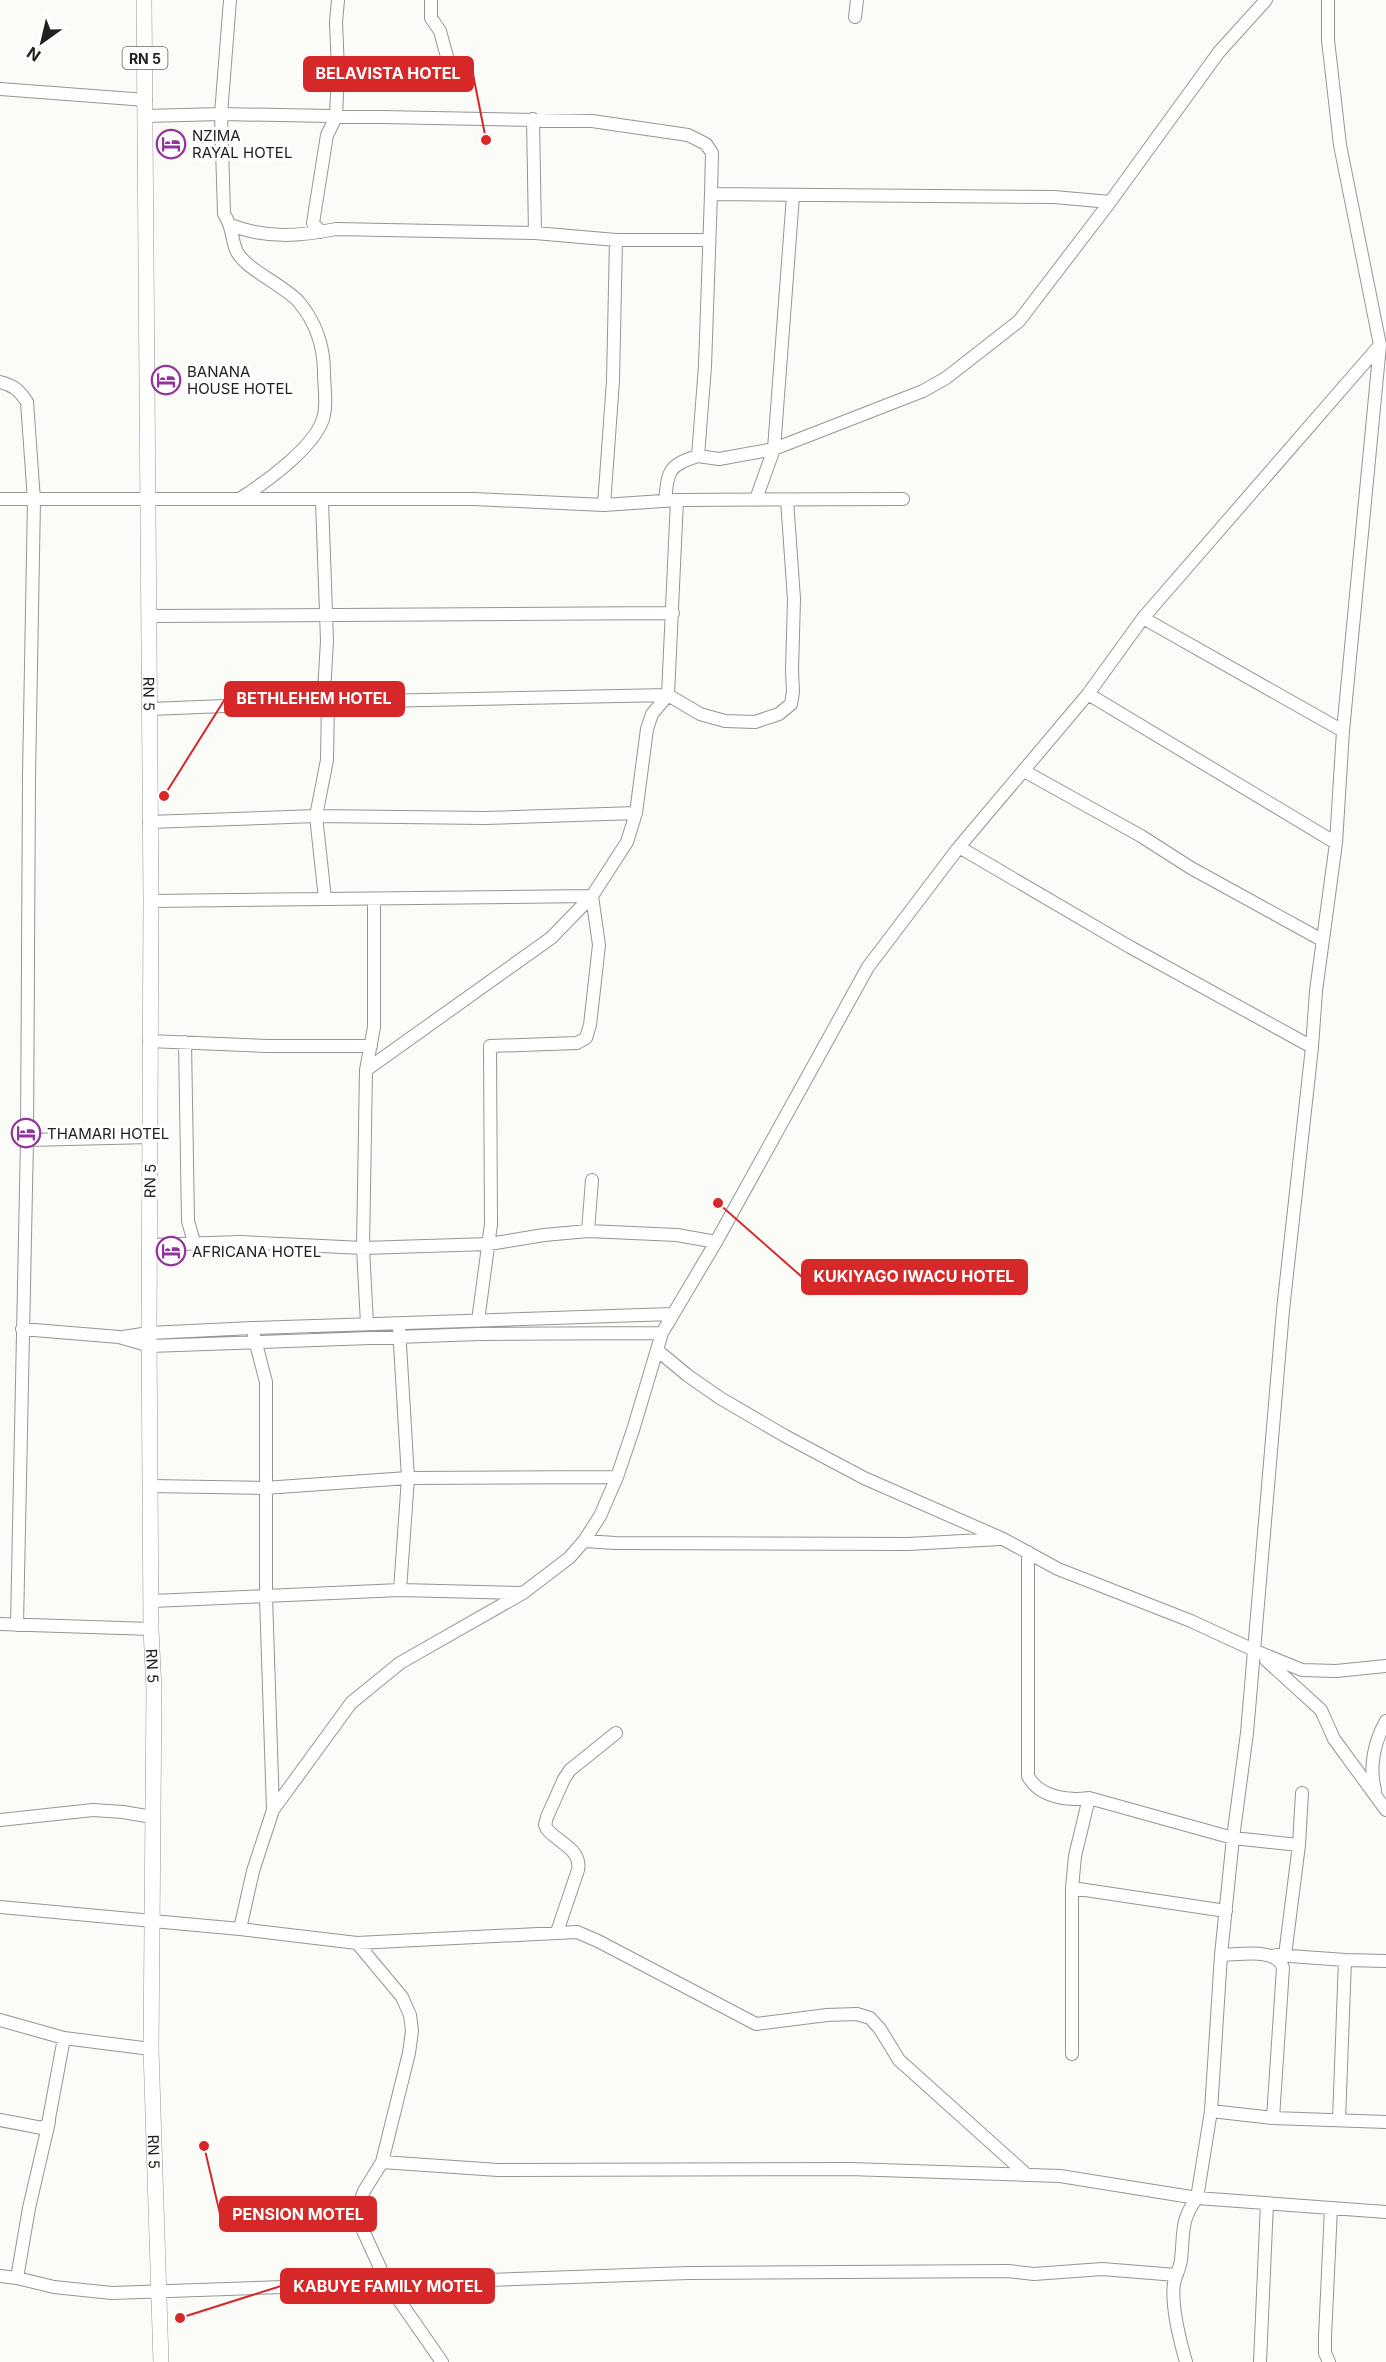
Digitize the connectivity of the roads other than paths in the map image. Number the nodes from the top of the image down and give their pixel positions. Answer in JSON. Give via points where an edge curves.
{"nodes":[{"id":1,"x":144,"y":0,"type":"edge"},
{"id":2,"x":230,"y":0,"type":"edge"},
{"id":3,"x":338,"y":0,"type":"edge"},
{"id":4,"x":431,"y":0,"type":"edge"},
{"id":5,"x":857,"y":0,"type":"edge"},
{"id":6,"x":1266,"y":0,"type":"edge"},
{"id":7,"x":1328,"y":0,"type":"edge"},
{"id":8,"x":855,"y":17,"type":"dead end"},
{"id":9,"x":452,"y":75,"type":"dead end"},
{"id":10,"x":0,"y":89,"type":"edge"},
{"id":11,"x":146,"y":108,"type":"junction"},
{"id":12,"x":221,"y":114,"type":"junction"},
{"id":13,"x":308,"y":116,"type":"junction"},
{"id":14,"x":336,"y":117,"type":"junction"},
{"id":15,"x":533,"y":119,"type":"junction"},
{"id":16,"x":327,"y":135,"type":"junction"},
{"id":17,"x":711,"y":194,"type":"junction"},
{"id":18,"x":793,"y":196,"type":"junction"},
{"id":19,"x":1110,"y":202,"type":"junction"},
{"id":20,"x":231,"y":225,"type":"junction"},
{"id":21,"x":317,"y":228,"type":"junction"},
{"id":22,"x":535,"y":233,"type":"junction"},
{"id":23,"x":616,"y":240,"type":"junction"},
{"id":24,"x":710,"y":240,"type":"junction"},
{"id":25,"x":1380,"y":345,"type":"junction"},
{"id":26,"x":0,"y":382,"type":"edge"},
{"id":27,"x":774,"y":449,"type":"junction"},
{"id":28,"x":698,"y":456,"type":"junction"},
{"id":29,"x":241,"y":498,"type":"junction"},
{"id":30,"x":0,"y":499,"type":"edge"},
{"id":31,"x":756,"y":499,"type":"junction"},
{"id":32,"x":903,"y":499,"type":"dead end"},
{"id":33,"x":34,"y":500,"type":"junction"},
{"id":34,"x":787,"y":500,"type":"junction"},
{"id":35,"x":149,"y":501,"type":"junction"},
{"id":36,"x":322,"y":501,"type":"junction"},
{"id":37,"x":671,"y":501,"type":"junction"},
{"id":38,"x":604,"y":505,"type":"junction"},
{"id":39,"x":673,"y":613,"type":"junction"},
{"id":40,"x":150,"y":616,"type":"junction"},
{"id":41,"x":327,"y":616,"type":"junction"},
{"id":42,"x":1143,"y":618,"type":"junction"},
{"id":43,"x":1088,"y":694,"type":"junction"},
{"id":44,"x":668,"y":695,"type":"junction"},
{"id":45,"x":328,"y":702,"type":"junction"},
{"id":46,"x":150,"y":709,"type":"junction"},
{"id":47,"x":1343,"y":731,"type":"junction"},
{"id":48,"x":1024,"y":771,"type":"junction"},
{"id":49,"x":636,"y":813,"type":"junction"},
{"id":50,"x":316,"y":816,"type":"junction"},
{"id":51,"x":149,"y":822,"type":"junction"},
{"id":52,"x":1336,"y":843,"type":"junction"},
{"id":53,"x":959,"y":847,"type":"junction"},
{"id":54,"x":592,"y":896,"type":"junction"},
{"id":55,"x":325,"y":899,"type":"junction"},
{"id":56,"x":374,"y":900,"type":"junction"},
{"id":57,"x":151,"y":901,"type":"junction"},
{"id":58,"x":1322,"y":940,"type":"junction"},
{"id":59,"x":149,"y":1041,"type":"junction"},
{"id":60,"x":185,"y":1042,"type":"junction"},
{"id":61,"x":372,"y":1046,"type":"junction"},
{"id":62,"x":1312,"y":1047,"type":"junction"},
{"id":63,"x":366,"y":1070,"type":"junction"},
{"id":64,"x":151,"y":1137,"type":"junction"},
{"id":65,"x":27,"y":1140,"type":"junction"},
{"id":66,"x":592,"y":1180,"type":"dead end"},
{"id":67,"x":588,"y":1231,"type":"junction"},
{"id":68,"x":194,"y":1242,"type":"junction"},
{"id":69,"x":716,"y":1242,"type":"junction"},
{"id":70,"x":489,"y":1244,"type":"junction"},
{"id":71,"x":150,"y":1245,"type":"junction"},
{"id":72,"x":363,"y":1248,"type":"junction"},
{"id":73,"x":672,"y":1314,"type":"junction"},
{"id":74,"x":478,"y":1321,"type":"junction"},
{"id":75,"x":367,"y":1324,"type":"junction"},
{"id":76,"x":253,"y":1328,"type":"junction"},
{"id":77,"x":22,"y":1329,"type":"junction"},
{"id":78,"x":400,"y":1330,"type":"junction"},
{"id":79,"x":662,"y":1333,"type":"junction"},
{"id":80,"x":149,"y":1340,"type":"junction"},
{"id":81,"x":254,"y":1342,"type":"junction"},
{"id":82,"x":657,"y":1350,"type":"junction"},
{"id":83,"x":617,"y":1477,"type":"junction"},
{"id":84,"x":408,"y":1478,"type":"junction"},
{"id":85,"x":151,"y":1486,"type":"junction"},
{"id":86,"x":264,"y":1488,"type":"junction"},
{"id":87,"x":1003,"y":1539,"type":"junction"},
{"id":88,"x":584,"y":1541,"type":"junction"},
{"id":89,"x":1028,"y":1552,"type":"junction"},
{"id":90,"x":400,"y":1590,"type":"junction"},
{"id":91,"x":523,"y":1593,"type":"junction"},
{"id":92,"x":266,"y":1597,"type":"junction"},
{"id":93,"x":152,"y":1601,"type":"junction"},
{"id":94,"x":0,"y":1624,"type":"edge"},
{"id":95,"x":17,"y":1625,"type":"junction"},
{"id":96,"x":151,"y":1629,"type":"junction"},
{"id":97,"x":1255,"y":1651,"type":"junction"},
{"id":98,"x":1386,"y":1666,"type":"edge"},
{"id":99,"x":1386,"y":1722,"type":"edge"},
{"id":100,"x":616,"y":1733,"type":"dead end"},
{"id":101,"x":1302,"y":1793,"type":"dead end"},
{"id":102,"x":1376,"y":1795,"type":"junction"},
{"id":103,"x":1089,"y":1798,"type":"junction"},
{"id":104,"x":273,"y":1810,"type":"junction"},
{"id":105,"x":1386,"y":1810,"type":"edge"},
{"id":106,"x":152,"y":1817,"type":"junction"},
{"id":107,"x":0,"y":1820,"type":"edge"},
{"id":108,"x":1233,"y":1838,"type":"junction"},
{"id":109,"x":1299,"y":1845,"type":"junction"},
{"id":110,"x":1072,"y":1888,"type":"junction"},
{"id":111,"x":0,"y":1907,"type":"edge"},
{"id":112,"x":1226,"y":1911,"type":"junction"},
{"id":113,"x":151,"y":1921,"type":"junction"},
{"id":114,"x":240,"y":1929,"type":"junction"},
{"id":115,"x":557,"y":1932,"type":"junction"},
{"id":116,"x":357,"y":1943,"type":"junction"},
{"id":117,"x":1271,"y":1954,"type":"junction"},
{"id":118,"x":1221,"y":1955,"type":"junction"},
{"id":119,"x":1285,"y":1955,"type":"junction"},
{"id":120,"x":1345,"y":1960,"type":"junction"},
{"id":121,"x":1386,"y":1961,"type":"edge"},
{"id":122,"x":0,"y":2020,"type":"edge"},
{"id":123,"x":64,"y":2038,"type":"junction"},
{"id":124,"x":151,"y":2049,"type":"junction"},
{"id":125,"x":1072,"y":2054,"type":"dead end"},
{"id":126,"x":1211,"y":2111,"type":"junction"},
{"id":127,"x":1273,"y":2118,"type":"junction"},
{"id":128,"x":0,"y":2120,"type":"edge"},
{"id":129,"x":1339,"y":2120,"type":"junction"},
{"id":130,"x":49,"y":2122,"type":"junction"},
{"id":131,"x":1386,"y":2122,"type":"edge"},
{"id":132,"x":382,"y":2162,"type":"junction"},
{"id":133,"x":1028,"y":2175,"type":"junction"},
{"id":134,"x":1197,"y":2198,"type":"junction"},
{"id":135,"x":1267,"y":2203,"type":"junction"},
{"id":136,"x":1331,"y":2208,"type":"junction"},
{"id":137,"x":1386,"y":2212,"type":"edge"},
{"id":138,"x":0,"y":2276,"type":"edge"},
{"id":139,"x":1176,"y":2276,"type":"junction"},
{"id":140,"x":16,"y":2278,"type":"junction"},
{"id":141,"x":387,"y":2283,"type":"junction"},
{"id":142,"x":159,"y":2292,"type":"junction"},
{"id":143,"x":161,"y":2362,"type":"edge"},
{"id":144,"x":442,"y":2362,"type":"edge"},
{"id":145,"x":1186,"y":2362,"type":"edge"},
{"id":146,"x":1260,"y":2362,"type":"edge"},
{"id":147,"x":1329,"y":2362,"type":"edge"}],
"edges":[{"from":1,"to":11,"type":"main road","name":"RN 5","number":"RN 5"},
{"from":2,"to":12,"type":"street"},
{"from":3,"to":14,"type":"street"},
{"from":4,"to":9,"type":"street","via":[[431,18],[440,31]]},
{"from":5,"to":8,"type":"street"},
{"from":6,"to":19,"type":"street","via":[[1219,52]]},
{"from":7,"to":25,"type":"street","via":[[1328,40],[1340,145]]},
{"from":10,"to":11,"type":"street"},
{"from":11,"to":12,"type":"street"},
{"from":11,"to":35,"type":"main road","name":"RN 5","number":"RN 5"},
{"from":12,"to":13,"type":"street"},
{"from":12,"to":20,"type":"street","via":[[223,204]]},
{"from":13,"to":14,"type":"street"},
{"from":13,"to":16,"type":"street"},
{"from":14,"to":15,"type":"street"},
{"from":14,"to":16,"type":"street"},
{"from":15,"to":17,"type":"street","via":[[592,121],[688,135],[706,144],[712,153]]},
{"from":15,"to":22,"type":"street"},
{"from":16,"to":21,"type":"street"},
{"from":17,"to":18,"type":"street"},
{"from":17,"to":24,"type":"street"},
{"from":18,"to":19,"type":"street","via":[[1054,197]]},
{"from":18,"to":27,"type":"street"},
{"from":19,"to":27,"type":"street","via":[[1019,321],[946,378],[923,391]]},
{"from":20,"to":21,"type":"street","via":[[249,233],[304,234]]},
{"from":20,"to":29,"type":"street","via":[[237,252],[245,262],[289,294],[306,312],[322,345],[324,361],[325,414],[317,430],[270,479]]},
{"from":21,"to":22,"type":"street"},
{"from":22,"to":23,"type":"street"},
{"from":23,"to":24,"type":"street"},
{"from":23,"to":38,"type":"street","via":[[613,381]]},
{"from":24,"to":28,"type":"street"},
{"from":25,"to":42,"type":"street"},
{"from":25,"to":47,"type":"street"},
{"from":26,"to":33,"type":"street","via":[[12,385],[27,402]]},
{"from":27,"to":28,"type":"street","via":[[719,459]]},
{"from":27,"to":31,"type":"street"},
{"from":28,"to":37,"type":"street","via":[[679,462],[669,474]]},
{"from":29,"to":35,"type":"street"},
{"from":29,"to":36,"type":"street"},
{"from":30,"to":33,"type":"street"},
{"from":31,"to":34,"type":"street"},
{"from":31,"to":37,"type":"street"},
{"from":32,"to":34,"type":"street"},
{"from":33,"to":35,"type":"street"},
{"from":33,"to":65,"type":"street"},
{"from":34,"to":44,"type":"street","via":[[794,599],[791,704],[779,714],[755,722],[725,721],[700,714]]},
{"from":35,"to":40,"type":"main road","name":"RN 5","number":"RN 5"},
{"from":36,"to":38,"type":"street","via":[[474,499]]},
{"from":36,"to":41,"type":"street"},
{"from":37,"to":38,"type":"street"},
{"from":37,"to":39,"type":"street"},
{"from":39,"to":41,"type":"street"},
{"from":39,"to":44,"type":"street"},
{"from":40,"to":41,"type":"street"},
{"from":40,"to":46,"type":"main road","name":"RN 5","number":"RN 5"},
{"from":41,"to":45,"type":"street","via":[[324,692]]},
{"from":42,"to":43,"type":"street"},
{"from":42,"to":47,"type":"street"},
{"from":43,"to":48,"type":"street"},
{"from":43,"to":52,"type":"street"},
{"from":44,"to":45,"type":"street"},
{"from":44,"to":49,"type":"street","via":[[652,714],[647,729]]},
{"from":45,"to":46,"type":"street"},
{"from":45,"to":50,"type":"street","via":[[327,760]]},
{"from":46,"to":51,"type":"main road","name":"RN 5","number":"RN 5"},
{"from":47,"to":52,"type":"street"},
{"from":48,"to":53,"type":"street"},
{"from":48,"to":58,"type":"street"},
{"from":49,"to":50,"type":"street","via":[[485,818]]},
{"from":49,"to":54,"type":"street","via":[[627,842]]},
{"from":50,"to":51,"type":"street"},
{"from":50,"to":55,"type":"street"},
{"from":51,"to":57,"type":"main road","name":"RN 5","number":"RN 5"},
{"from":52,"to":58,"type":"street"},
{"from":53,"to":62,"type":"street"},
{"from":53,"to":69,"type":"street","via":[[868,967]]},
{"from":54,"to":56,"type":"street"},
{"from":54,"to":63,"type":"street","via":[[550,938]]},
{"from":54,"to":70,"type":"street","via":[[599,945],[586,1038],[577,1043],[490,1046]]},
{"from":55,"to":56,"type":"street"},
{"from":55,"to":57,"type":"street"},
{"from":56,"to":61,"type":"street"},
{"from":57,"to":59,"type":"main road","name":"RN 5","number":"RN 5"},
{"from":58,"to":62,"type":"street"},
{"from":59,"to":60,"type":"street"},
{"from":59,"to":64,"type":"main road","name":"RN 5","number":"RN 5"},
{"from":60,"to":61,"type":"street"},
{"from":60,"to":68,"type":"street","via":[[188,1221]]},
{"from":61,"to":63,"type":"street"},
{"from":62,"to":97,"type":"street","via":[[1283,1310]]},
{"from":63,"to":72,"type":"street"},
{"from":64,"to":65,"type":"street"},
{"from":64,"to":71,"type":"main road","name":"RN 5","number":"RN 5"},
{"from":65,"to":77,"type":"street"},
{"from":66,"to":67,"type":"street"},
{"from":67,"to":69,"type":"street","via":[[677,1235]]},
{"from":67,"to":70,"type":"street"},
{"from":68,"to":71,"type":"street"},
{"from":68,"to":72,"type":"street"},
{"from":69,"to":73,"type":"street"},
{"from":70,"to":72,"type":"street"},
{"from":70,"to":74,"type":"street"},
{"from":71,"to":80,"type":"main road","name":"RN 5","number":"RN 5"},
{"from":72,"to":75,"type":"street"},
{"from":73,"to":74,"type":"street"},
{"from":73,"to":79,"type":"street"},
{"from":74,"to":78,"type":"street"},
{"from":75,"to":76,"type":"street"},
{"from":75,"to":78,"type":"street"},
{"from":76,"to":80,"type":"street"},
{"from":76,"to":81,"type":"street"},
{"from":77,"to":80,"type":"street"},
{"from":77,"to":95,"type":"street"},
{"from":78,"to":79,"type":"street","via":[[479,1334]]},
{"from":78,"to":81,"type":"street"},
{"from":78,"to":84,"type":"street"},
{"from":79,"to":82,"type":"street"},
{"from":80,"to":81,"type":"street"},
{"from":80,"to":85,"type":"main road","name":"RN 5","number":"RN 5"},
{"from":81,"to":86,"type":"street","via":[[266,1382]]},
{"from":82,"to":83,"type":"street"},
{"from":82,"to":87,"type":"street","via":[[720,1398],[785,1436],[864,1478]]},
{"from":83,"to":84,"type":"street"},
{"from":83,"to":88,"type":"street"},
{"from":84,"to":86,"type":"street"},
{"from":84,"to":90,"type":"street"},
{"from":85,"to":86,"type":"street"},
{"from":85,"to":93,"type":"main road","name":"RN 5","number":"RN 5"},
{"from":86,"to":92,"type":"street"},
{"from":87,"to":88,"type":"street","via":[[908,1544]]},
{"from":87,"to":89,"type":"street"},
{"from":88,"to":91,"type":"street","via":[[569,1558]]},
{"from":89,"to":97,"type":"street","via":[[1059,1569]]},
{"from":89,"to":103,"type":"street","via":[[1028,1776],[1043,1792],[1074,1800]]},
{"from":90,"to":91,"type":"street"},
{"from":90,"to":92,"type":"street"},
{"from":91,"to":104,"type":"street","via":[[400,1664],[351,1703]]},
{"from":92,"to":93,"type":"street"},
{"from":92,"to":104,"type":"street"},
{"from":93,"to":96,"type":"main road","name":"RN 5","number":"RN 5"},
{"from":94,"to":95,"type":"street"},
{"from":95,"to":96,"type":"street"},
{"from":96,"to":106,"type":"main road","name":"RN 5","number":"RN 5"},
{"from":97,"to":98,"type":"street","via":[[1302,1670]]},
{"from":97,"to":102,"type":"street","via":[[1321,1710],[1334,1738]]},
{"from":97,"to":108,"type":"street"},
{"from":99,"to":102,"type":"street","via":[[1373,1757],[1371,1776]]},
{"from":100,"to":115,"type":"street","via":[[570,1770],[546,1821],[547,1829],[579,1862]]},
{"from":101,"to":109,"type":"street"},
{"from":102,"to":105,"type":"street"},
{"from":103,"to":108,"type":"street"},
{"from":103,"to":110,"type":"street"},
{"from":104,"to":114,"type":"street"},
{"from":106,"to":107,"type":"street","via":[[93,1810]]},
{"from":106,"to":113,"type":"main road","name":"RN 5","number":"RN 5"},
{"from":108,"to":109,"type":"street"},
{"from":108,"to":112,"type":"street"},
{"from":109,"to":119,"type":"street"},
{"from":110,"to":112,"type":"street"},
{"from":110,"to":125,"type":"street"},
{"from":111,"to":113,"type":"street"},
{"from":112,"to":118,"type":"street"},
{"from":113,"to":114,"type":"street"},
{"from":113,"to":124,"type":"main road","name":"RN 5","number":"RN 5"},
{"from":114,"to":116,"type":"street"},
{"from":115,"to":116,"type":"street"},
{"from":115,"to":133,"type":"street","via":[[577,1932],[598,1941],[756,2024],[827,2014],[870,2018],[900,2060]]},
{"from":116,"to":132,"type":"street","via":[[402,1997],[412,2031]]},
{"from":117,"to":118,"type":"street"},
{"from":117,"to":119,"type":"street"},
{"from":117,"to":127,"type":"street","via":[[1282,1968]]},
{"from":118,"to":126,"type":"street"},
{"from":119,"to":120,"type":"street"},
{"from":120,"to":121,"type":"street"},
{"from":120,"to":129,"type":"street"},
{"from":122,"to":123,"type":"street"},
{"from":123,"to":124,"type":"street"},
{"from":123,"to":130,"type":"street"},
{"from":124,"to":142,"type":"main road","name":"RN 5","number":"RN 5"},
{"from":126,"to":127,"type":"street"},
{"from":126,"to":134,"type":"street"},
{"from":127,"to":129,"type":"street"},
{"from":128,"to":130,"type":"street","via":[[42,2128]]},
{"from":129,"to":131,"type":"street"},
{"from":130,"to":140,"type":"street"},
{"from":132,"to":133,"type":"street","via":[[498,2170],[849,2169]]},
{"from":132,"to":141,"type":"street","via":[[364,2191],[359,2213]]},
{"from":133,"to":134,"type":"street","via":[[1060,2175]]},
{"from":134,"to":135,"type":"street"},
{"from":134,"to":139,"type":"street","via":[[1184,2221]]},
{"from":135,"to":136,"type":"street"},
{"from":135,"to":146,"type":"street"},
{"from":136,"to":137,"type":"street"},
{"from":136,"to":147,"type":"street","via":[[1325,2337]]},
{"from":138,"to":140,"type":"street"},
{"from":139,"to":141,"type":"street","via":[[1102,2269],[1034,2274],[688,2272]]},
{"from":139,"to":145,"type":"street","via":[[1177,2318]]},
{"from":140,"to":142,"type":"street","via":[[85,2291]]},
{"from":141,"to":142,"type":"street"},
{"from":141,"to":144,"type":"street"},
{"from":142,"to":143,"type":"main road","name":"RN 5","number":"RN 5"}]}
